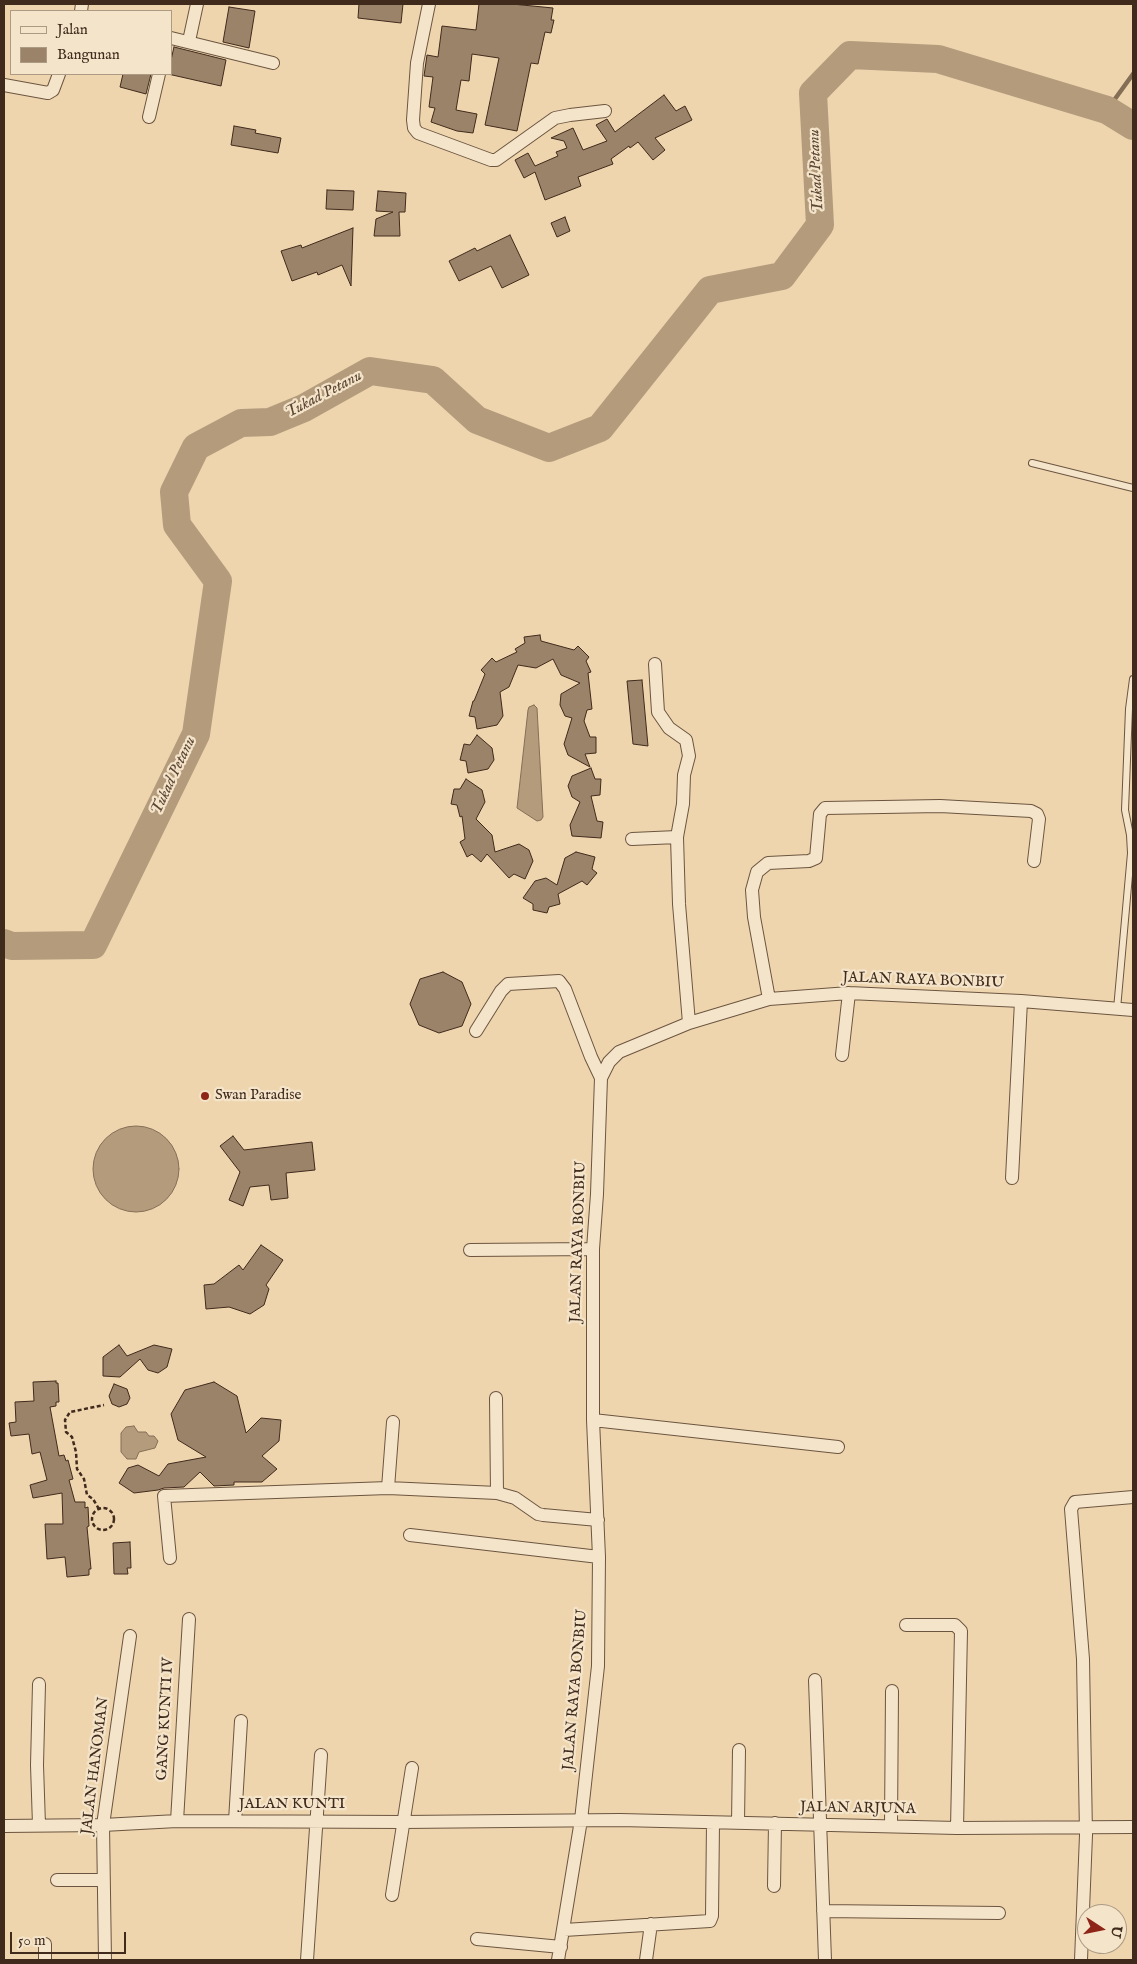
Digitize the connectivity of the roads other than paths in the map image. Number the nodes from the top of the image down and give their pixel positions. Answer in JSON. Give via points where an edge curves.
{"nodes":[{"id":1,"x":197,"y":4,"type":"edge"},
{"id":2,"x":428,"y":4,"type":"edge"},
{"id":3,"x":172,"y":38,"type":"edge"},
{"id":4,"x":189,"y":41,"type":"junction"},
{"id":5,"x":274,"y":63,"type":"dead end"},
{"id":6,"x":59,"y":75,"type":"edge"},
{"id":7,"x":159,"y":75,"type":"edge"},
{"id":8,"x":4,"y":85,"type":"edge"},
{"id":9,"x":605,"y":111,"type":"dead end"},
{"id":10,"x":149,"y":117,"type":"dead end"},
{"id":11,"x":1032,"y":464,"type":"dead end"},
{"id":12,"x":1133,"y":488,"type":"edge"},
{"id":13,"x":655,"y":664,"type":"dead end"},
{"id":14,"x":1133,"y":679,"type":"edge"},
{"id":15,"x":677,"y":837,"type":"junction"},
{"id":16,"x":632,"y":839,"type":"dead end"},
{"id":17,"x":1034,"y":861,"type":"dead end"},
{"id":18,"x":849,"y":993,"type":"junction"},
{"id":19,"x":769,"y":999,"type":"junction"},
{"id":20,"x":1022,"y":1001,"type":"junction"},
{"id":21,"x":1117,"y":1008,"type":"junction"},
{"id":22,"x":1133,"y":1010,"type":"edge"},
{"id":23,"x":690,"y":1023,"type":"junction"},
{"id":24,"x":476,"y":1031,"type":"dead end"},
{"id":25,"x":842,"y":1055,"type":"dead end"},
{"id":26,"x":601,"y":1078,"type":"junction"},
{"id":27,"x":1012,"y":1178,"type":"dead end"},
{"id":28,"x":593,"y":1249,"type":"junction"},
{"id":29,"x":470,"y":1250,"type":"dead end"},
{"id":30,"x":496,"y":1398,"type":"dead end"},
{"id":31,"x":593,"y":1420,"type":"junction"},
{"id":32,"x":393,"y":1422,"type":"dead end"},
{"id":33,"x":838,"y":1447,"type":"dead end"},
{"id":34,"x":388,"y":1488,"type":"junction"},
{"id":35,"x":497,"y":1492,"type":"junction"},
{"id":36,"x":1133,"y":1497,"type":"edge"},
{"id":37,"x":598,"y":1520,"type":"junction"},
{"id":38,"x":410,"y":1535,"type":"dead end"},
{"id":39,"x":599,"y":1557,"type":"junction"},
{"id":40,"x":170,"y":1558,"type":"dead end"},
{"id":41,"x":189,"y":1619,"type":"dead end"},
{"id":42,"x":906,"y":1625,"type":"dead end"},
{"id":43,"x":130,"y":1636,"type":"dead end"},
{"id":44,"x":815,"y":1680,"type":"dead end"},
{"id":45,"x":39,"y":1684,"type":"dead end"},
{"id":46,"x":892,"y":1691,"type":"dead end"},
{"id":47,"x":241,"y":1721,"type":"dead end"},
{"id":48,"x":739,"y":1750,"type":"dead end"},
{"id":49,"x":321,"y":1755,"type":"dead end"},
{"id":50,"x":412,"y":1768,"type":"dead end"},
{"id":51,"x":176,"y":1820,"type":"junction"},
{"id":52,"x":318,"y":1820,"type":"junction"},
{"id":53,"x":581,"y":1820,"type":"junction"},
{"id":54,"x":234,"y":1821,"type":"junction"},
{"id":55,"x":403,"y":1822,"type":"junction"},
{"id":56,"x":713,"y":1823,"type":"junction"},
{"id":57,"x":738,"y":1823,"type":"junction"},
{"id":58,"x":775,"y":1823,"type":"junction"},
{"id":59,"x":821,"y":1824,"type":"junction"},
{"id":60,"x":103,"y":1825,"type":"junction"},
{"id":61,"x":4,"y":1826,"type":"edge"},
{"id":62,"x":39,"y":1826,"type":"junction"},
{"id":63,"x":891,"y":1826,"type":"junction"},
{"id":64,"x":1133,"y":1827,"type":"edge"},
{"id":65,"x":957,"y":1828,"type":"junction"},
{"id":66,"x":1086,"y":1828,"type":"junction"},
{"id":67,"x":57,"y":1880,"type":"dead end"},
{"id":68,"x":103,"y":1880,"type":"junction"},
{"id":69,"x":774,"y":1886,"type":"dead end"},
{"id":70,"x":392,"y":1895,"type":"dead end"},
{"id":71,"x":823,"y":1911,"type":"junction"},
{"id":72,"x":999,"y":1914,"type":"dead end"},
{"id":73,"x":651,"y":1924,"type":"junction"},
{"id":74,"x":564,"y":1930,"type":"junction"},
{"id":75,"x":477,"y":1939,"type":"dead end"},
{"id":76,"x":45,"y":1944,"type":"dead end"},
{"id":77,"x":560,"y":1954,"type":"edge"},
{"id":78,"x":46,"y":1960,"type":"edge"},
{"id":79,"x":105,"y":1960,"type":"edge"},
{"id":80,"x":307,"y":1960,"type":"edge"},
{"id":81,"x":646,"y":1960,"type":"edge"},
{"id":82,"x":825,"y":1960,"type":"edge"},
{"id":83,"x":1081,"y":1960,"type":"edge"}],
"edges":[{"from":1,"to":4,"type":"street"},
{"from":2,"to":9,"type":"street","via":[[417,63],[413,120],[418,133],[499,160],[555,118]]},
{"from":3,"to":4,"type":"street"},
{"from":4,"to":5,"type":"street"},
{"from":6,"to":8,"type":"street","via":[[53,90],[48,93]]},
{"from":7,"to":10,"type":"street"},
{"from":11,"to":12,"type":"lane"},
{"from":13,"to":15,"type":"street","via":[[658,712],[669,728],[686,740],[689,756]]},
{"from":14,"to":21,"type":"lane","via":[[1125,810],[1131,853]]},
{"from":15,"to":16,"type":"street"},
{"from":15,"to":23,"type":"street","via":[[679,904]]},
{"from":17,"to":19,"type":"street","via":[[1039,818],[1031,811],[940,806],[825,808],[820,814],[816,858],[768,863],[757,872],[752,890],[754,917]]},
{"from":18,"to":19,"type":"street","name":"JALAN RAYA BONBIU"},
{"from":18,"to":20,"type":"street","name":"JALAN RAYA BONBIU"},
{"from":18,"to":25,"type":"street"},
{"from":19,"to":23,"type":"street","name":"JALAN RAYA BONBIU"},
{"from":20,"to":21,"type":"street","name":"JALAN RAYA BONBIU"},
{"from":20,"to":27,"type":"street"},
{"from":21,"to":22,"type":"street","name":"JALAN RAYA BONBIU"},
{"from":23,"to":26,"type":"street","name":"JALAN RAYA BONBIU","via":[[619,1052],[609,1062]]},
{"from":24,"to":26,"type":"street","via":[[508,984],[559,981],[566,989]]},
{"from":26,"to":28,"type":"street","name":"JALAN RAYA BONBIU"},
{"from":28,"to":29,"type":"street"},
{"from":28,"to":31,"type":"street","name":"JALAN RAYA BONBIU"},
{"from":30,"to":35,"type":"street"},
{"from":31,"to":33,"type":"street"},
{"from":31,"to":37,"type":"street","name":"JALAN RAYA BONBIU"},
{"from":32,"to":34,"type":"street"},
{"from":34,"to":35,"type":"street"},
{"from":34,"to":40,"type":"street","via":[[164,1496]]},
{"from":35,"to":37,"type":"street","via":[[515,1498],[538,1514]]},
{"from":36,"to":66,"type":"street","via":[[1075,1502],[1071,1508],[1083,1659]]},
{"from":37,"to":39,"type":"street","name":"JALAN RAYA BONBIU"},
{"from":38,"to":39,"type":"street"},
{"from":39,"to":53,"type":"street","name":"JALAN RAYA BONBIU","via":[[598,1666]]},
{"from":41,"to":51,"type":"street","name":"GANG KUNTI IV"},
{"from":42,"to":65,"type":"street","via":[[955,1625],[962,1631]]},
{"from":43,"to":60,"type":"street","name":"JALAN HANOMAN"},
{"from":44,"to":59,"type":"street"},
{"from":45,"to":62,"type":"street"},
{"from":46,"to":63,"type":"street"},
{"from":47,"to":54,"type":"street"},
{"from":48,"to":57,"type":"street"},
{"from":49,"to":52,"type":"street"},
{"from":50,"to":55,"type":"street"},
{"from":51,"to":54,"type":"street","name":"JALAN KUNTI"},
{"from":51,"to":60,"type":"street","name":"JALAN KUNTI"},
{"from":52,"to":54,"type":"street","name":"JALAN KUNTI"},
{"from":52,"to":55,"type":"street","name":"JALAN KUNTI"},
{"from":52,"to":80,"type":"street"},
{"from":53,"to":55,"type":"street","name":"JALAN KUNTI"},
{"from":53,"to":56,"type":"street","name":"JALAN ARJUNA"},
{"from":53,"to":74,"type":"street","name":"JALAN RAYA BONBIU"},
{"from":55,"to":70,"type":"street"},
{"from":56,"to":57,"type":"street","name":"JALAN ARJUNA"},
{"from":56,"to":73,"type":"street","via":[[711,1918],[705,1922]]},
{"from":57,"to":58,"type":"street","name":"JALAN ARJUNA"},
{"from":58,"to":59,"type":"street","name":"JALAN ARJUNA"},
{"from":58,"to":69,"type":"street"},
{"from":59,"to":63,"type":"street","name":"JALAN ARJUNA"},
{"from":59,"to":71,"type":"street"},
{"from":60,"to":62,"type":"street","name":"JALAN KUNTI"},
{"from":60,"to":68,"type":"street","name":"JALAN HANOMAN"},
{"from":61,"to":62,"type":"street","name":"JALAN KUNTI"},
{"from":63,"to":65,"type":"street","name":"JALAN ARJUNA"},
{"from":64,"to":66,"type":"street","name":"JALAN ARJUNA"},
{"from":65,"to":66,"type":"street","name":"JALAN ARJUNA"},
{"from":66,"to":83,"type":"street"},
{"from":67,"to":68,"type":"street"},
{"from":68,"to":79,"type":"street","name":"JALAN HANOMAN"},
{"from":71,"to":72,"type":"street"},
{"from":71,"to":82,"type":"street"},
{"from":73,"to":74,"type":"street"},
{"from":73,"to":81,"type":"street"},
{"from":74,"to":77,"type":"street","name":"JALAN RAYA BONBIU"},
{"from":75,"to":77,"type":"street"},
{"from":76,"to":78,"type":"street"}]}
